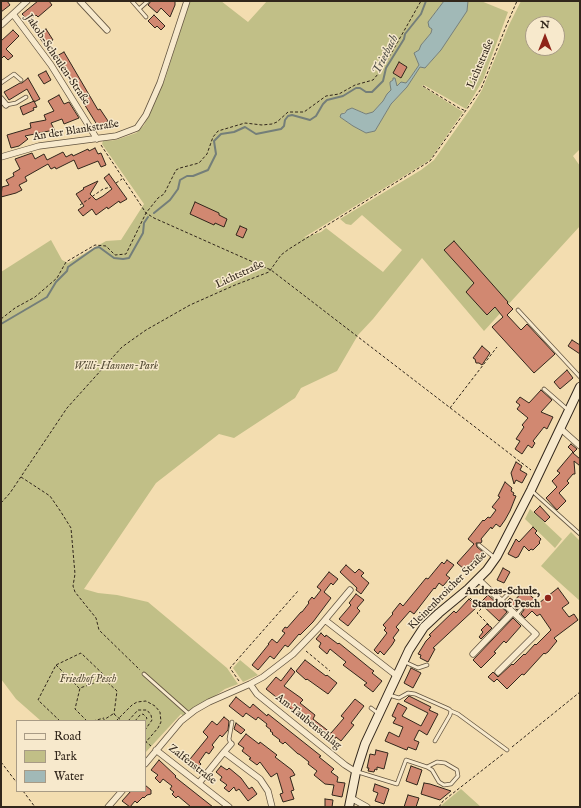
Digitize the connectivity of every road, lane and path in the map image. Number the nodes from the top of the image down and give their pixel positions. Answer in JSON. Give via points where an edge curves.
{"nodes":[{"id":1,"x":26,"y":1,"type":"edge"},
{"id":2,"x":80,"y":1,"type":"edge"},
{"id":3,"x":132,"y":1,"type":"edge"},
{"id":4,"x":148,"y":1,"type":"edge"},
{"id":5,"x":187,"y":1,"type":"edge"},
{"id":6,"x":421,"y":1,"type":"edge"},
{"id":7,"x":518,"y":1,"type":"edge"},
{"id":8,"x":139,"y":9,"type":"junction"},
{"id":9,"x":13,"y":14,"type":"junction"},
{"id":10,"x":146,"y":17,"type":"dead end"},
{"id":11,"x":1,"y":25,"type":"edge"},
{"id":12,"x":107,"y":30,"type":"dead end"},
{"id":13,"x":22,"y":80,"type":"dead end"},
{"id":14,"x":1,"y":83,"type":"edge"},
{"id":15,"x":423,"y":86,"type":"dead end"},
{"id":16,"x":26,"y":97,"type":"dead end"},
{"id":17,"x":1,"y":99,"type":"edge"},
{"id":18,"x":6,"y":105,"type":"joint"},
{"id":19,"x":467,"y":111,"type":"junction"},
{"id":20,"x":97,"y":139,"type":"junction"},
{"id":21,"x":1,"y":157,"type":"edge"},
{"id":22,"x":123,"y":178,"type":"junction"},
{"id":23,"x":116,"y":183,"type":"dead end"},
{"id":24,"x":111,"y":187,"type":"dead end"},
{"id":25,"x":80,"y":205,"type":"dead end"},
{"id":26,"x":146,"y":213,"type":"junction"},
{"id":27,"x":271,"y":270,"type":"junction"},
{"id":28,"x":518,"y":310,"type":"dead end"},
{"id":29,"x":1,"y":318,"type":"edge"},
{"id":30,"x":497,"y":347,"type":"dead end"},
{"id":31,"x":580,"y":377,"type":"edge"},
{"id":32,"x":580,"y":387,"type":"edge"},
{"id":33,"x":544,"y":389,"type":"dead end"},
{"id":34,"x":450,"y":408,"type":"junction"},
{"id":35,"x":569,"y":411,"type":"junction"},
{"id":36,"x":560,"y":429,"type":"junction"},
{"id":37,"x":580,"y":446,"type":"edge"},
{"id":38,"x":21,"y":476,"type":"junction"},
{"id":39,"x":538,"y":476,"type":"junction"},
{"id":40,"x":531,"y":490,"type":"junction"},
{"id":41,"x":1,"y":504,"type":"edge"},
{"id":42,"x":580,"y":534,"type":"edge"},
{"id":43,"x":479,"y":545,"type":"dead end"},
{"id":44,"x":496,"y":558,"type":"junction"},
{"id":45,"x":478,"y":579,"type":"junction"},
{"id":46,"x":350,"y":590,"type":"dead end"},
{"id":47,"x":298,"y":591,"type":"dead end"},
{"id":48,"x":464,"y":592,"type":"junction"},
{"id":49,"x":507,"y":595,"type":"dead end"},
{"id":50,"x":501,"y":601,"type":"junction"},
{"id":51,"x":521,"y":609,"type":"dead end"},
{"id":52,"x":514,"y":613,"type":"junction"},
{"id":53,"x":326,"y":620,"type":"junction"},
{"id":54,"x":495,"y":630,"type":"junction"},
{"id":55,"x":300,"y":647,"type":"junction"},
{"id":56,"x":473,"y":654,"type":"dead end"},
{"id":57,"x":403,"y":661,"type":"junction"},
{"id":58,"x":56,"y":665,"type":"junction"},
{"id":59,"x":427,"y":665,"type":"dead end"},
{"id":60,"x":330,"y":671,"type":"dead end"},
{"id":61,"x":498,"y":672,"type":"dead end"},
{"id":62,"x":144,"y":674,"type":"joint"},
{"id":63,"x":397,"y":676,"type":"junction"},
{"id":64,"x":104,"y":679,"type":"junction"},
{"id":65,"x":250,"y":684,"type":"junction"},
{"id":66,"x":243,"y":687,"type":"junction"},
{"id":67,"x":80,"y":688,"type":"junction"},
{"id":68,"x":388,"y":695,"type":"junction"},
{"id":69,"x":371,"y":708,"type":"dead end"},
{"id":70,"x":451,"y":711,"type":"junction"},
{"id":71,"x":114,"y":714,"type":"junction"},
{"id":72,"x":189,"y":714,"type":"junction"},
{"id":73,"x":379,"y":714,"type":"junction"},
{"id":74,"x":104,"y":718,"type":"joint"},
{"id":75,"x":119,"y":718,"type":"joint"},
{"id":76,"x":59,"y":720,"type":"edge"},
{"id":77,"x":86,"y":720,"type":"edge"},
{"id":78,"x":97,"y":720,"type":"edge"},
{"id":79,"x":129,"y":720,"type":"edge"},
{"id":80,"x":136,"y":720,"type":"edge"},
{"id":81,"x":146,"y":720,"type":"edge"},
{"id":82,"x":232,"y":722,"type":"dead end"},
{"id":83,"x":146,"y":729,"type":"edge"},
{"id":84,"x":146,"y":741,"type":"edge"},
{"id":85,"x":435,"y":741,"type":"dead end"},
{"id":86,"x":146,"y":743,"type":"edge"},
{"id":87,"x":231,"y":744,"type":"joint"},
{"id":88,"x":156,"y":750,"type":"junction"},
{"id":89,"x":507,"y":750,"type":"dead end"},
{"id":90,"x":224,"y":752,"type":"junction"},
{"id":91,"x":1,"y":762,"type":"edge"},
{"id":92,"x":146,"y":763,"type":"edge"},
{"id":93,"x":428,"y":767,"type":"junction"},
{"id":94,"x":356,"y":772,"type":"junction"},
{"id":95,"x":16,"y":782,"type":"edge"},
{"id":96,"x":199,"y":783,"type":"junction"},
{"id":97,"x":24,"y":792,"type":"edge"},
{"id":98,"x":121,"y":792,"type":"edge"},
{"id":99,"x":351,"y":798,"type":"junction"},
{"id":100,"x":34,"y":807,"type":"edge"},
{"id":101,"x":108,"y":807,"type":"edge"},
{"id":102,"x":229,"y":807,"type":"edge"},
{"id":103,"x":272,"y":807,"type":"edge"},
{"id":104,"x":349,"y":807,"type":"edge"},
{"id":105,"x":367,"y":807,"type":"edge"}],
"edges":[{"from":1,"to":9,"type":"street"},
{"from":2,"to":12,"type":"street"},
{"from":3,"to":8,"type":"lane"},
{"from":4,"to":8,"type":"lane"},
{"from":5,"to":20,"type":"street","name":"An der Blankstraße","via":[[162,78],[142,121],[135,129],[124,134]]},
{"from":6,"to":26,"type":"path","via":[[373,80],[325,97],[304,112],[288,112],[272,124],[245,123],[218,130],[206,156],[198,164],[177,170],[164,194]]},
{"from":7,"to":19,"type":"path","name":"Lichtstraße","via":[[481,89]]},
{"from":8,"to":10,"type":"lane"},
{"from":9,"to":11,"type":"street"},
{"from":9,"to":20,"type":"street","name":"Jakob-Scheulen-Straße","via":[[51,65]]},
{"from":13,"to":14,"type":"lane","via":[[14,74]]},
{"from":15,"to":19,"type":"path"},
{"from":16,"to":18,"type":"lane"},
{"from":17,"to":18,"type":"street"},
{"from":19,"to":27,"type":"path","name":"Lichtstraße","via":[[428,163],[289,249],[281,255]]},
{"from":20,"to":21,"type":"street","name":"An der Blankstraße","via":[[35,147]]},
{"from":20,"to":22,"type":"path"},
{"from":22,"to":23,"type":"path"},
{"from":22,"to":26,"type":"path"},
{"from":24,"to":25,"type":"path","via":[[103,189]]},
{"from":26,"to":27,"type":"path"},
{"from":26,"to":29,"type":"path","via":[[126,254],[116,255],[106,246],[95,245],[66,262],[57,278],[35,298]]},
{"from":27,"to":34,"type":"path"},
{"from":27,"to":38,"type":"path","name":"Lichtstraße","via":[[190,305],[122,347],[67,408]]},
{"from":28,"to":31,"type":"lane"},
{"from":30,"to":34,"type":"path"},
{"from":32,"to":35,"type":"street","name":"Kleinenbroicher Straße"},
{"from":33,"to":35,"type":"lane"},
{"from":34,"to":39,"type":"path"},
{"from":35,"to":36,"type":"street","name":"Kleinenbroicher Straße"},
{"from":36,"to":37,"type":"street"},
{"from":36,"to":39,"type":"street","name":"Kleinenbroicher Straße"},
{"from":38,"to":41,"type":"path","name":"Lichtstraße"},
{"from":38,"to":62,"type":"path","via":[[50,496],[71,528],[75,592],[96,618],[99,630]]},
{"from":39,"to":40,"type":"street","name":"Kleinenbroicher Straße"},
{"from":40,"to":42,"type":"lane"},
{"from":40,"to":44,"type":"street","name":"Kleinenbroicher Straße"},
{"from":43,"to":44,"type":"lane"},
{"from":44,"to":45,"type":"street","name":"Kleinenbroicher Straße"},
{"from":45,"to":48,"type":"street","name":"Kleinenbroicher Straße"},
{"from":45,"to":50,"type":"street"},
{"from":46,"to":53,"type":"street"},
{"from":47,"to":66,"type":"path","via":[[230,668]]},
{"from":48,"to":54,"type":"path","via":[[481,609],[477,613]]},
{"from":48,"to":57,"type":"street","name":"Kleinenbroicher Straße","via":[[424,627]]},
{"from":49,"to":50,"type":"lane"},
{"from":50,"to":52,"type":"street"},
{"from":51,"to":52,"type":"lane"},
{"from":52,"to":54,"type":"street"},
{"from":52,"to":61,"type":"street","via":[[536,634]]},
{"from":53,"to":55,"type":"street"},
{"from":53,"to":63,"type":"street"},
{"from":54,"to":56,"type":"street"},
{"from":55,"to":60,"type":"path"},
{"from":55,"to":65,"type":"street","via":[[274,669]]},
{"from":57,"to":59,"type":"lane","via":[[418,668]]},
{"from":57,"to":63,"type":"street","name":"Kleinenbroicher Straße"},
{"from":58,"to":64,"type":"path","via":[[81,653],[106,676]]},
{"from":58,"to":67,"type":"path"},
{"from":58,"to":76,"type":"path","via":[[38,700]]},
{"from":62,"to":72,"type":"lane"},
{"from":63,"to":68,"type":"street","name":"Kleinenbroicher Straße"},
{"from":64,"to":67,"type":"path"},
{"from":64,"to":71,"type":"path","via":[[117,691]]},
{"from":65,"to":66,"type":"street"},
{"from":65,"to":94,"type":"street","name":"Am Taubenschlag","via":[[256,694]]},
{"from":66,"to":72,"type":"street"},
{"from":67,"to":77,"type":"path","via":[[75,709]]},
{"from":68,"to":70,"type":"lane","via":[[399,698],[408,693],[415,694]]},
{"from":68,"to":73,"type":"street","name":"Kleinenbroicher Straße"},
{"from":69,"to":73,"type":"lane"},
{"from":70,"to":85,"type":"lane"},
{"from":70,"to":89,"type":"lane"},
{"from":71,"to":74,"type":"path"},
{"from":71,"to":75,"type":"path"},
{"from":72,"to":88,"type":"street"},
{"from":73,"to":94,"type":"street","name":"Kleinenbroicher Straße"},
{"from":74,"to":78,"type":"path"},
{"from":75,"to":84,"type":"path","via":[[137,702],[144,701],[155,706],[160,712],[161,722]]},
{"from":79,"to":83,"type":"path","via":[[138,710],[147,710],[152,720]]},
{"from":80,"to":81,"type":"path","via":[[143,714]]},
{"from":82,"to":87,"type":"lane","via":[[229,739]]},
{"from":86,"to":88,"type":"path"},
{"from":87,"to":90,"type":"street"},
{"from":88,"to":92,"type":"street","name":"Zalfenstraße"},
{"from":88,"to":96,"type":"street","name":"Zalfenstraße"},
{"from":90,"to":96,"type":"street"},
{"from":90,"to":103,"type":"street","via":[[260,779],[268,791]]},
{"from":91,"to":95,"type":"path"},
{"from":93,"to":93,"type":"lane","via":[[442,784],[451,784],[458,776],[457,770],[445,763],[437,762]]},
{"from":93,"to":94,"type":"lane","via":[[406,760],[397,784]]},
{"from":94,"to":99,"type":"street","name":"Kleinenbroicher Straße"},
{"from":96,"to":102,"type":"street","name":"Zalfenstraße"},
{"from":97,"to":100,"type":"path"},
{"from":98,"to":101,"type":"street"},
{"from":99,"to":104,"type":"street","name":"Kleinenbroicher Straße"},
{"from":99,"to":105,"type":"street"}]}
